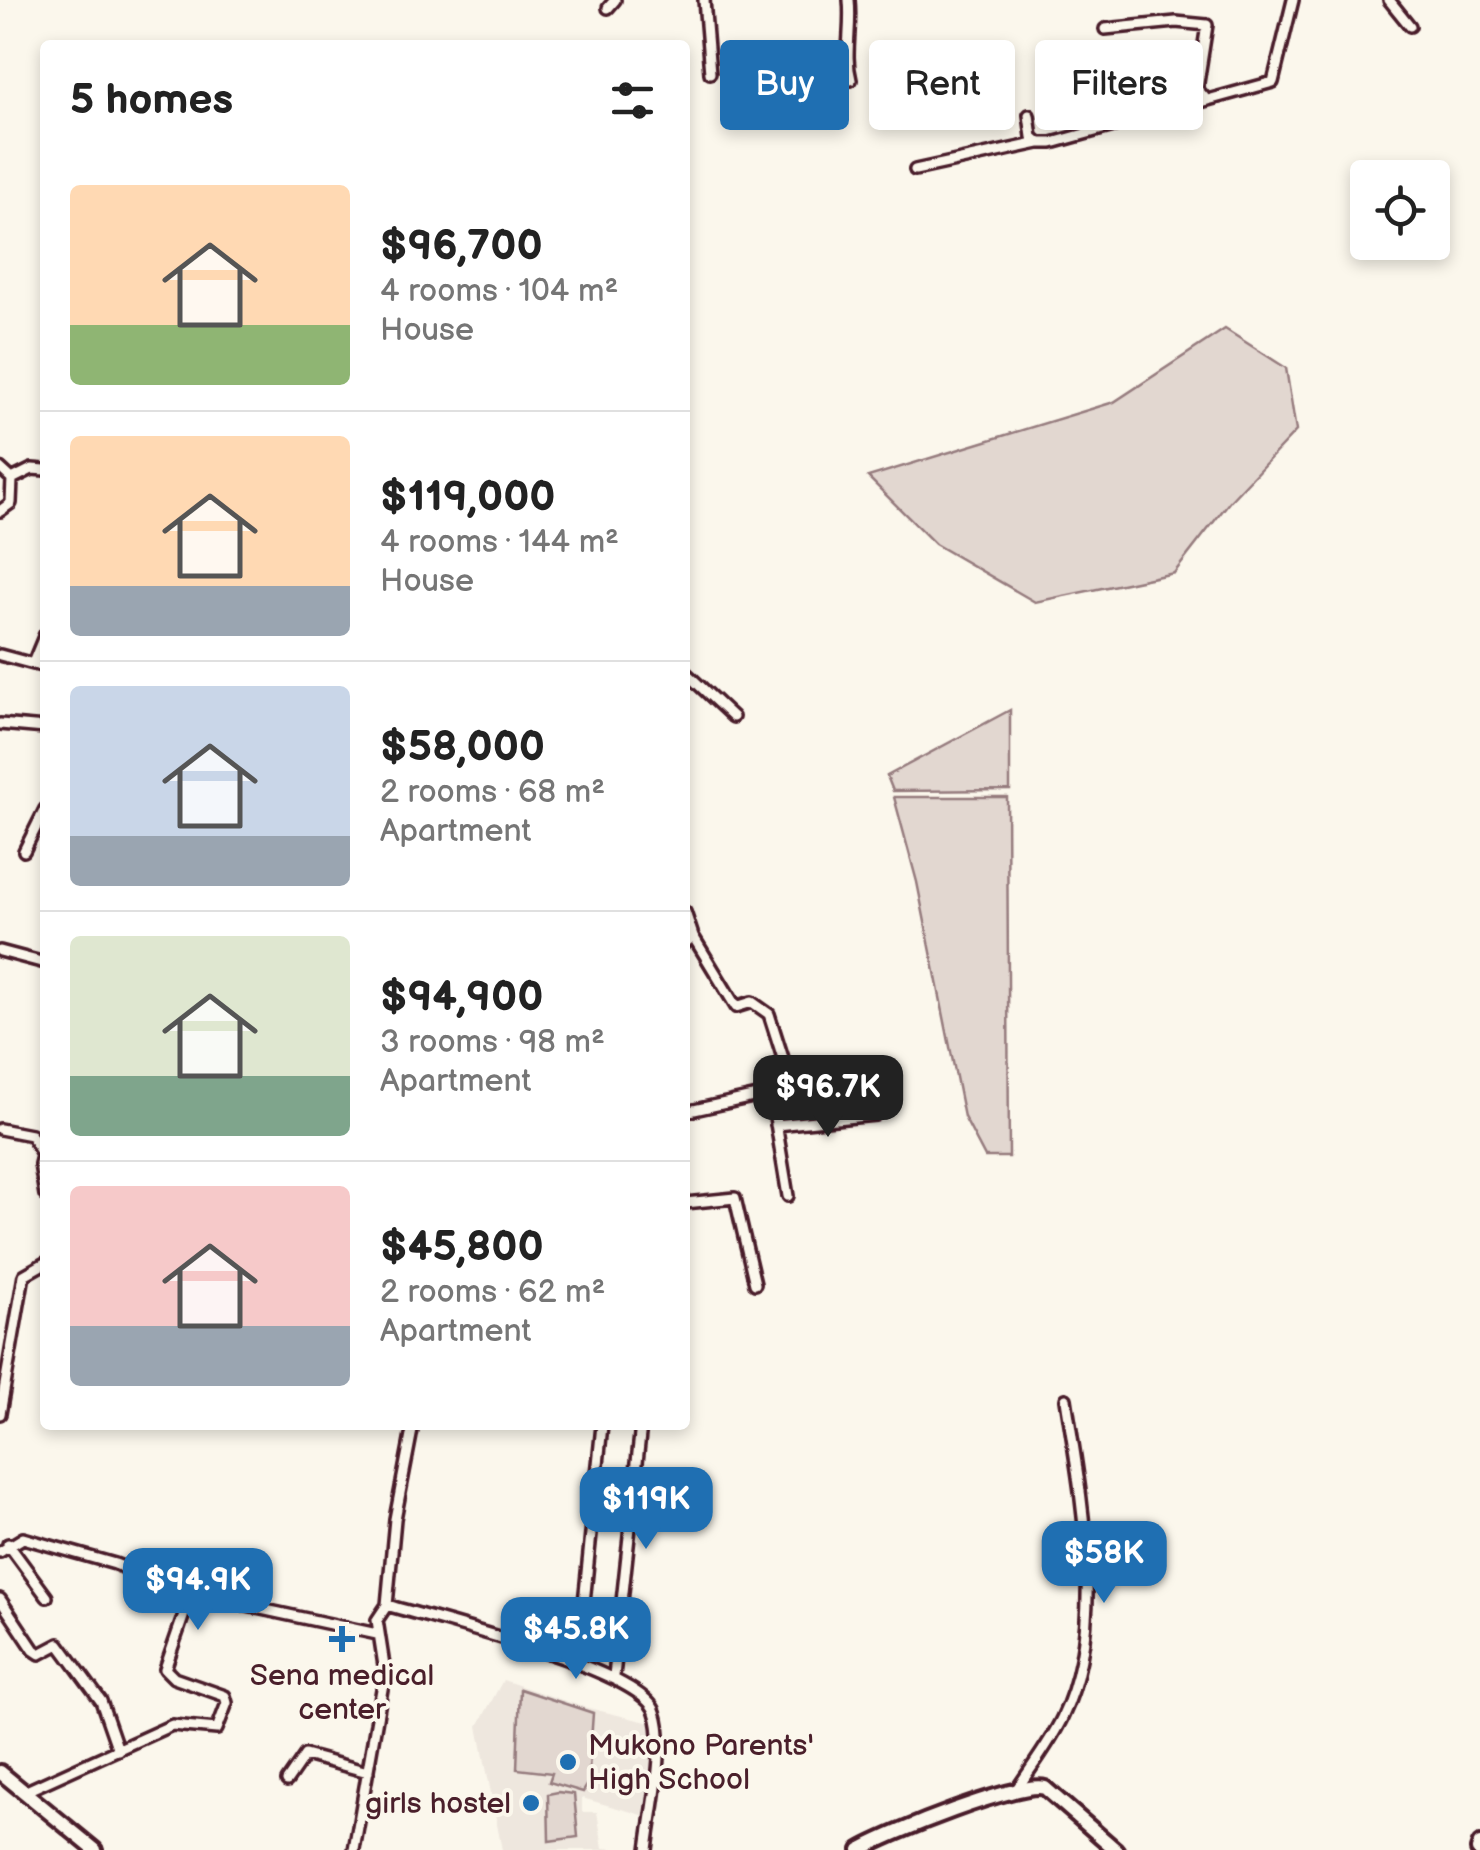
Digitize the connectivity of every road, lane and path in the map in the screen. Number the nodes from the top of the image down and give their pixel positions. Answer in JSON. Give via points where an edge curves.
{"nodes":[{"id":1,"x":704,"y":0,"type":"edge"},
{"id":2,"x":849,"y":0,"type":"edge"},
{"id":3,"x":1293,"y":0,"type":"edge"},
{"id":4,"x":1389,"y":0,"type":"edge"},
{"id":5,"x":1410,"y":26,"type":"dead end"},
{"id":6,"x":1105,"y":29,"type":"dead end"},
{"id":7,"x":710,"y":74,"type":"dead end"},
{"id":8,"x":851,"y":80,"type":"dead end"},
{"id":9,"x":1204,"y":97,"type":"junction"},
{"id":10,"x":1029,"y":115,"type":"dead end"},
{"id":11,"x":1039,"y":143,"type":"junction"},
{"id":12,"x":914,"y":170,"type":"dead end"},
{"id":13,"x":0,"y":468,"type":"edge"},
{"id":14,"x":40,"y":470,"type":"edge"},
{"id":15,"x":12,"y":479,"type":"junction"},
{"id":16,"x":0,"y":512,"type":"edge"},
{"id":17,"x":40,"y":646,"type":"edge"},
{"id":18,"x":0,"y":655,"type":"edge"},
{"id":19,"x":33,"y":663,"type":"junction"},
{"id":20,"x":40,"y":665,"type":"edge"},
{"id":21,"x":690,"y":677,"type":"edge"},
{"id":22,"x":696,"y":683,"type":"junction"},
{"id":23,"x":690,"y":687,"type":"edge"},
{"id":24,"x":734,"y":717,"type":"dead end"},
{"id":25,"x":0,"y":724,"type":"edge"},
{"id":26,"x":40,"y":728,"type":"edge"},
{"id":27,"x":40,"y":818,"type":"edge"},
{"id":28,"x":24,"y":851,"type":"dead end"},
{"id":29,"x":690,"y":940,"type":"edge"},
{"id":30,"x":0,"y":951,"type":"edge"},
{"id":31,"x":40,"y":962,"type":"edge"},
{"id":32,"x":768,"y":1092,"type":"junction"},
{"id":33,"x":690,"y":1111,"type":"edge"},
{"id":34,"x":875,"y":1115,"type":"dead end"},
{"id":35,"x":776,"y":1125,"type":"junction"},
{"id":36,"x":0,"y":1129,"type":"edge"},
{"id":37,"x":40,"y":1147,"type":"edge"},
{"id":38,"x":788,"y":1196,"type":"dead end"},
{"id":39,"x":690,"y":1203,"type":"edge"},
{"id":40,"x":40,"y":1266,"type":"edge"},
{"id":41,"x":755,"y":1284,"type":"dead end"},
{"id":42,"x":1066,"y":1400,"type":"dead end"},
{"id":43,"x":0,"y":1414,"type":"edge"},
{"id":44,"x":412,"y":1430,"type":"edge"},
{"id":45,"x":601,"y":1430,"type":"edge"},
{"id":46,"x":640,"y":1430,"type":"edge"},
{"id":47,"x":4,"y":1548,"type":"edge"},
{"id":48,"x":192,"y":1594,"type":"junction"},
{"id":49,"x":47,"y":1596,"type":"dead end"},
{"id":50,"x":0,"y":1599,"type":"edge"},
{"id":51,"x":387,"y":1605,"type":"junction"},
{"id":52,"x":377,"y":1634,"type":"junction"},
{"id":53,"x":578,"y":1662,"type":"junction"},
{"id":54,"x":614,"y":1676,"type":"junction"},
{"id":55,"x":118,"y":1750,"type":"junction"},
{"id":56,"x":0,"y":1772,"type":"edge"},
{"id":57,"x":368,"y":1772,"type":"junction"},
{"id":58,"x":287,"y":1781,"type":"dead end"},
{"id":59,"x":1016,"y":1789,"type":"junction"},
{"id":60,"x":24,"y":1792,"type":"junction"},
{"id":61,"x":92,"y":1849,"type":"edge"},
{"id":62,"x":354,"y":1850,"type":"edge"},
{"id":63,"x":647,"y":1850,"type":"edge"},
{"id":64,"x":860,"y":1850,"type":"edge"},
{"id":65,"x":1116,"y":1850,"type":"edge"}],
"edges":[{"from":1,"to":7,"type":"street"},
{"from":2,"to":8,"type":"street","via":[[845,58]]},
{"from":3,"to":9,"type":"street","via":[[1275,80]]},
{"from":4,"to":5,"type":"street"},
{"from":6,"to":9,"type":"street","via":[[1206,26],[1196,89]]},
{"from":9,"to":11,"type":"street"},
{"from":10,"to":11,"type":"street"},
{"from":11,"to":12,"type":"street"},
{"from":13,"to":15,"type":"street"},
{"from":14,"to":15,"type":"street"},
{"from":15,"to":16,"type":"street","via":[[11,503]]},
{"from":17,"to":19,"type":"street"},
{"from":18,"to":19,"type":"street"},
{"from":19,"to":20,"type":"street"},
{"from":21,"to":22,"type":"street"},
{"from":22,"to":23,"type":"street"},
{"from":22,"to":24,"type":"street"},
{"from":25,"to":26,"type":"street"},
{"from":27,"to":28,"type":"street"},
{"from":29,"to":32,"type":"street","via":[[736,1006],[752,1002],[770,1014],[789,1078]]},
{"from":30,"to":31,"type":"street"},
{"from":32,"to":33,"type":"street"},
{"from":32,"to":35,"type":"street"},
{"from":34,"to":35,"type":"street"},
{"from":35,"to":38,"type":"street"},
{"from":36,"to":37,"type":"street","via":[[31,1135]]},
{"from":39,"to":41,"type":"street","via":[[736,1198]]},
{"from":40,"to":43,"type":"street","via":[[24,1275]]},
{"from":42,"to":59,"type":"street","via":[[1085,1534],[1084,1631],[1062,1719]]},
{"from":44,"to":51,"type":"street"},
{"from":45,"to":53,"type":"street"},
{"from":46,"to":54,"type":"street"},
{"from":47,"to":48,"type":"street","via":[[28,1539]]},
{"from":47,"to":49,"type":"street"},
{"from":48,"to":52,"type":"street"},
{"from":48,"to":55,"type":"street","via":[[165,1668],[174,1678],[225,1696],[218,1728],[172,1725]]},
{"from":50,"to":55,"type":"street","via":[[34,1650],[40,1654],[59,1644],[101,1701]]},
{"from":51,"to":52,"type":"street"},
{"from":51,"to":53,"type":"street"},
{"from":52,"to":57,"type":"street","via":[[386,1672]]},
{"from":53,"to":54,"type":"street"},
{"from":54,"to":63,"type":"street","via":[[646,1696],[660,1728]]},
{"from":55,"to":60,"type":"street"},
{"from":56,"to":60,"type":"street"},
{"from":57,"to":58,"type":"street","via":[[305,1756]]},
{"from":57,"to":62,"type":"street"},
{"from":59,"to":64,"type":"street","via":[[911,1824]]},
{"from":59,"to":65,"type":"street","via":[[1046,1788]]},
{"from":60,"to":61,"type":"street"}]}
